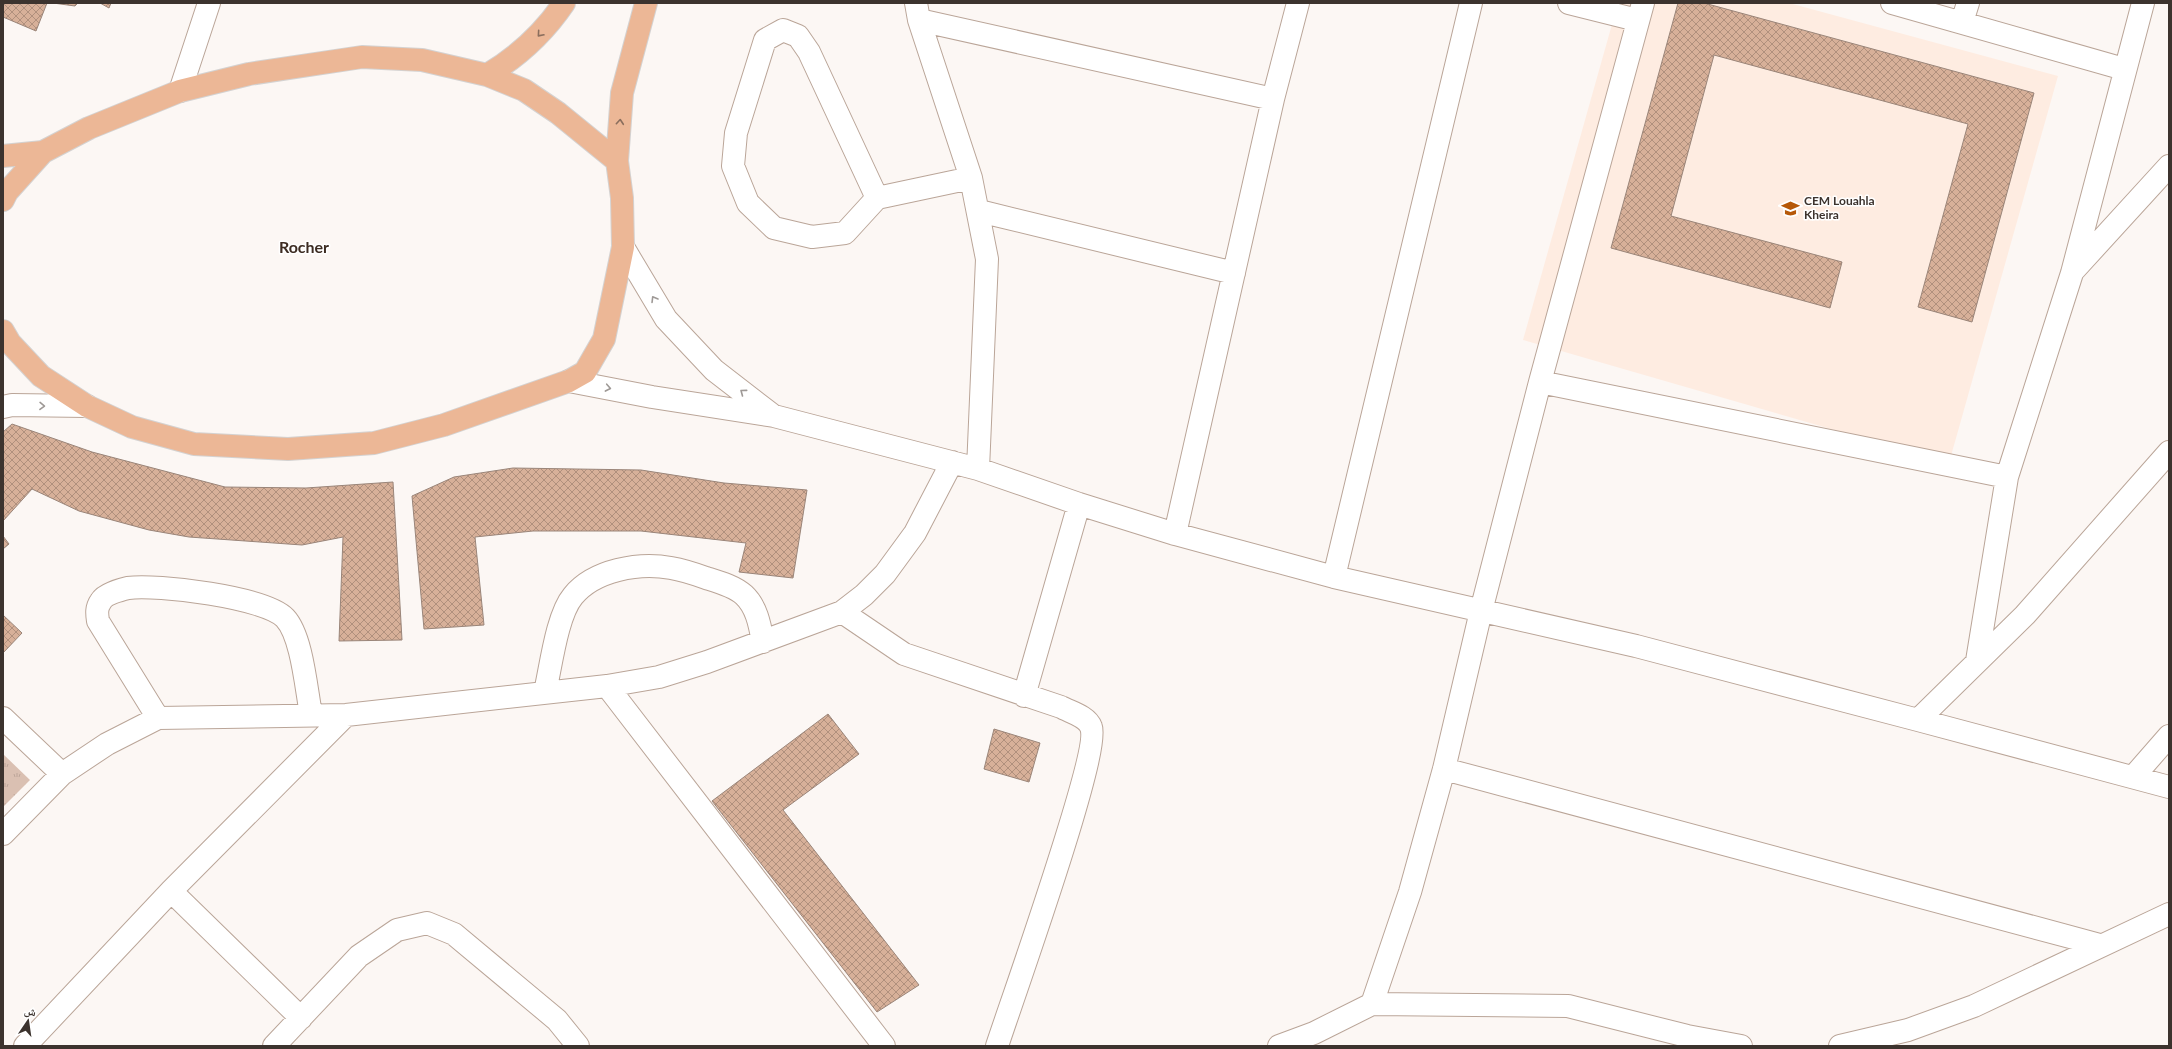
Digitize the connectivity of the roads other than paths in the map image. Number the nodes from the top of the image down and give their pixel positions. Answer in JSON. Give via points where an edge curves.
{"nodes":[{"id":1,"x":209,"y":3,"type":"edge"},
{"id":2,"x":564,"y":3,"type":"edge"},
{"id":3,"x":646,"y":3,"type":"edge"},
{"id":4,"x":1298,"y":3,"type":"edge"},
{"id":5,"x":1470,"y":3,"type":"edge"},
{"id":6,"x":1569,"y":3,"type":"edge"},
{"id":7,"x":1892,"y":3,"type":"edge"},
{"id":8,"x":2143,"y":3,"type":"edge"},
{"id":9,"x":918,"y":12,"type":"edge"},
{"id":10,"x":1640,"y":12,"type":"edge"},
{"id":11,"x":1965,"y":13,"type":"edge"},
{"id":12,"x":2124,"y":69,"type":"junction"},
{"id":13,"x":487,"y":75,"type":"junction"},
{"id":14,"x":180,"y":91,"type":"junction"},
{"id":15,"x":1273,"y":98,"type":"junction"},
{"id":16,"x":43,"y":152,"type":"junction"},
{"id":17,"x":3,"y":156,"type":"edge"},
{"id":18,"x":617,"y":161,"type":"junction"},
{"id":19,"x":2169,"y":166,"type":"edge"},
{"id":20,"x":971,"y":178,"type":"junction"},
{"id":21,"x":877,"y":198,"type":"junction"},
{"id":22,"x":3,"y":200,"type":"edge"},
{"id":23,"x":979,"y":211,"type":"junction"},
{"id":24,"x":623,"y":247,"type":"junction"},
{"id":25,"x":2072,"y":272,"type":"junction"},
{"id":26,"x":1234,"y":273,"type":"junction"},
{"id":27,"x":3,"y":330,"type":"edge"},
{"id":28,"x":570,"y":381,"type":"junction"},
{"id":29,"x":1540,"y":382,"type":"junction"},
{"id":30,"x":88,"y":406,"type":"junction"},
{"id":31,"x":3,"y":407,"type":"edge"},
{"id":32,"x":774,"y":416,"type":"junction"},
{"id":33,"x":2169,"y":452,"type":"edge"},
{"id":34,"x":952,"y":462,"type":"junction"},
{"id":35,"x":978,"y":469,"type":"junction"},
{"id":36,"x":2007,"y":477,"type":"junction"},
{"id":37,"x":1080,"y":504,"type":"junction"},
{"id":38,"x":1175,"y":534,"type":"junction"},
{"id":39,"x":1334,"y":577,"type":"junction"},
{"id":40,"x":1481,"y":611,"type":"junction"},
{"id":41,"x":842,"y":612,"type":"junction"},
{"id":42,"x":763,"y":642,"type":"junction"},
{"id":43,"x":1977,"y":661,"type":"junction"},
{"id":44,"x":607,"y":686,"type":"junction"},
{"id":45,"x":545,"y":692,"type":"junction"},
{"id":46,"x":1024,"y":696,"type":"junction"},
{"id":47,"x":311,"y":714,"type":"junction"},
{"id":48,"x":346,"y":714,"type":"junction"},
{"id":49,"x":3,"y":718,"type":"edge"},
{"id":50,"x":158,"y":718,"type":"junction"},
{"id":51,"x":1918,"y":720,"type":"junction"},
{"id":52,"x":2169,"y":736,"type":"edge"},
{"id":53,"x":1444,"y":769,"type":"junction"},
{"id":54,"x":62,"y":774,"type":"junction"},
{"id":55,"x":2134,"y":776,"type":"junction"},
{"id":56,"x":2169,"y":787,"type":"edge"},
{"id":57,"x":3,"y":834,"type":"edge"},
{"id":58,"x":171,"y":891,"type":"junction"},
{"id":59,"x":2169,"y":914,"type":"edge"},
{"id":60,"x":2100,"y":945,"type":"junction"},
{"id":61,"x":1372,"y":1004,"type":"junction"},
{"id":62,"x":301,"y":1018,"type":"junction"},
{"id":63,"x":25,"y":1046,"type":"edge"},
{"id":64,"x":274,"y":1046,"type":"edge"},
{"id":65,"x":578,"y":1046,"type":"edge"},
{"id":66,"x":884,"y":1046,"type":"edge"},
{"id":67,"x":997,"y":1046,"type":"edge"},
{"id":68,"x":1279,"y":1046,"type":"edge"},
{"id":69,"x":1741,"y":1046,"type":"edge"},
{"id":70,"x":1840,"y":1046,"type":"edge"}],
"edges":[{"from":1,"to":14,"type":"street"},
{"from":2,"to":13,"type":"main road","one_way":true,"via":[[531,44],[511,61]]},
{"from":18,"to":3,"type":"main road","one_way":true,"via":[[622,93]]},
{"from":4,"to":15,"type":"street"},
{"from":5,"to":39,"type":"street"},
{"from":6,"to":10,"type":"street"},
{"from":7,"to":11,"type":"street"},
{"from":8,"to":12,"type":"street"},
{"from":9,"to":15,"type":"street"},
{"from":9,"to":20,"type":"street"},
{"from":10,"to":29,"type":"street"},
{"from":11,"to":12,"type":"street"},
{"from":12,"to":25,"type":"street"},
{"from":13,"to":14,"type":"main road","via":[[422,60],[362,57],[250,74]]},
{"from":13,"to":18,"type":"main road","via":[[524,90],[558,113]]},
{"from":14,"to":16,"type":"main road","via":[[88,128]]},
{"from":15,"to":26,"type":"street"},
{"from":16,"to":17,"type":"main road"},
{"from":16,"to":22,"type":"main road"},
{"from":18,"to":24,"type":"main road","via":[[622,198]]},
{"from":19,"to":25,"type":"street"},
{"from":20,"to":21,"type":"street"},
{"from":20,"to":23,"type":"street"},
{"from":21,"to":21,"type":"street","via":[[809,52],[798,36],[783,30],[766,40],[736,134],[734,166],[748,203],[774,228],[812,237],[845,233]]},
{"from":23,"to":26,"type":"street"},
{"from":23,"to":35,"type":"street","via":[[987,259]]},
{"from":24,"to":28,"type":"main road","via":[[604,339],[585,372]]},
{"from":32,"to":24,"type":"street","one_way":true,"via":[[714,370],[666,319]]},
{"from":25,"to":36,"type":"street"},
{"from":26,"to":38,"type":"street"},
{"from":27,"to":30,"type":"main road","via":[[10,343],[41,376]]},
{"from":28,"to":30,"type":"main road","via":[[444,425],[374,443],[288,449],[194,444],[132,427]]},
{"from":28,"to":32,"type":"street","one_way":true},
{"from":29,"to":36,"type":"street"},
{"from":29,"to":40,"type":"street"},
{"from":31,"to":30,"type":"street","one_way":true},
{"from":32,"to":34,"type":"street"},
{"from":33,"to":43,"type":"street","via":[[2025,615]]},
{"from":34,"to":35,"type":"street"},
{"from":34,"to":41,"type":"street","via":[[915,533],[885,574]]},
{"from":35,"to":37,"type":"street"},
{"from":36,"to":43,"type":"street"},
{"from":37,"to":38,"type":"street"},
{"from":37,"to":46,"type":"street"},
{"from":38,"to":39,"type":"street"},
{"from":39,"to":40,"type":"street"},
{"from":40,"to":51,"type":"street","via":[[1644,648]]},
{"from":40,"to":53,"type":"street"},
{"from":41,"to":42,"type":"street"},
{"from":41,"to":46,"type":"street","via":[[904,654]]},
{"from":42,"to":44,"type":"street","via":[[659,677]]},
{"from":42,"to":45,"type":"street","via":[[758,617],[745,596],[725,584],[671,568],[646,566],[615,571],[589,581],[573,596],[564,610]]},
{"from":43,"to":51,"type":"street"},
{"from":44,"to":45,"type":"street"},
{"from":44,"to":66,"type":"street"},
{"from":45,"to":48,"type":"street"},
{"from":46,"to":67,"type":"street","via":[[1061,707],[1084,718],[1091,726],[1093,737],[1079,797]]},
{"from":47,"to":48,"type":"street"},
{"from":47,"to":50,"type":"street"},
{"from":47,"to":50,"type":"street","via":[[299,650],[292,627],[284,617],[272,609],[228,596],[180,590],[128,588],[101,600],[96,610],[98,621]]},
{"from":48,"to":58,"type":"street"},
{"from":49,"to":54,"type":"street"},
{"from":50,"to":54,"type":"street","via":[[107,744]]},
{"from":51,"to":55,"type":"street"},
{"from":52,"to":55,"type":"street"},
{"from":53,"to":60,"type":"street"},
{"from":53,"to":61,"type":"street","via":[[1410,892]]},
{"from":54,"to":57,"type":"street"},
{"from":55,"to":56,"type":"street"},
{"from":58,"to":62,"type":"street"},
{"from":58,"to":63,"type":"street"},
{"from":59,"to":60,"type":"street"},
{"from":60,"to":70,"type":"street","via":[[1974,1006],[1908,1030]]},
{"from":61,"to":68,"type":"street","via":[[1314,1033]]},
{"from":61,"to":69,"type":"street","via":[[1568,1006],[1687,1036]]},
{"from":62,"to":64,"type":"street"},
{"from":62,"to":65,"type":"street","via":[[359,956],[397,930],[427,923],[454,934],[557,1020]]}]}
